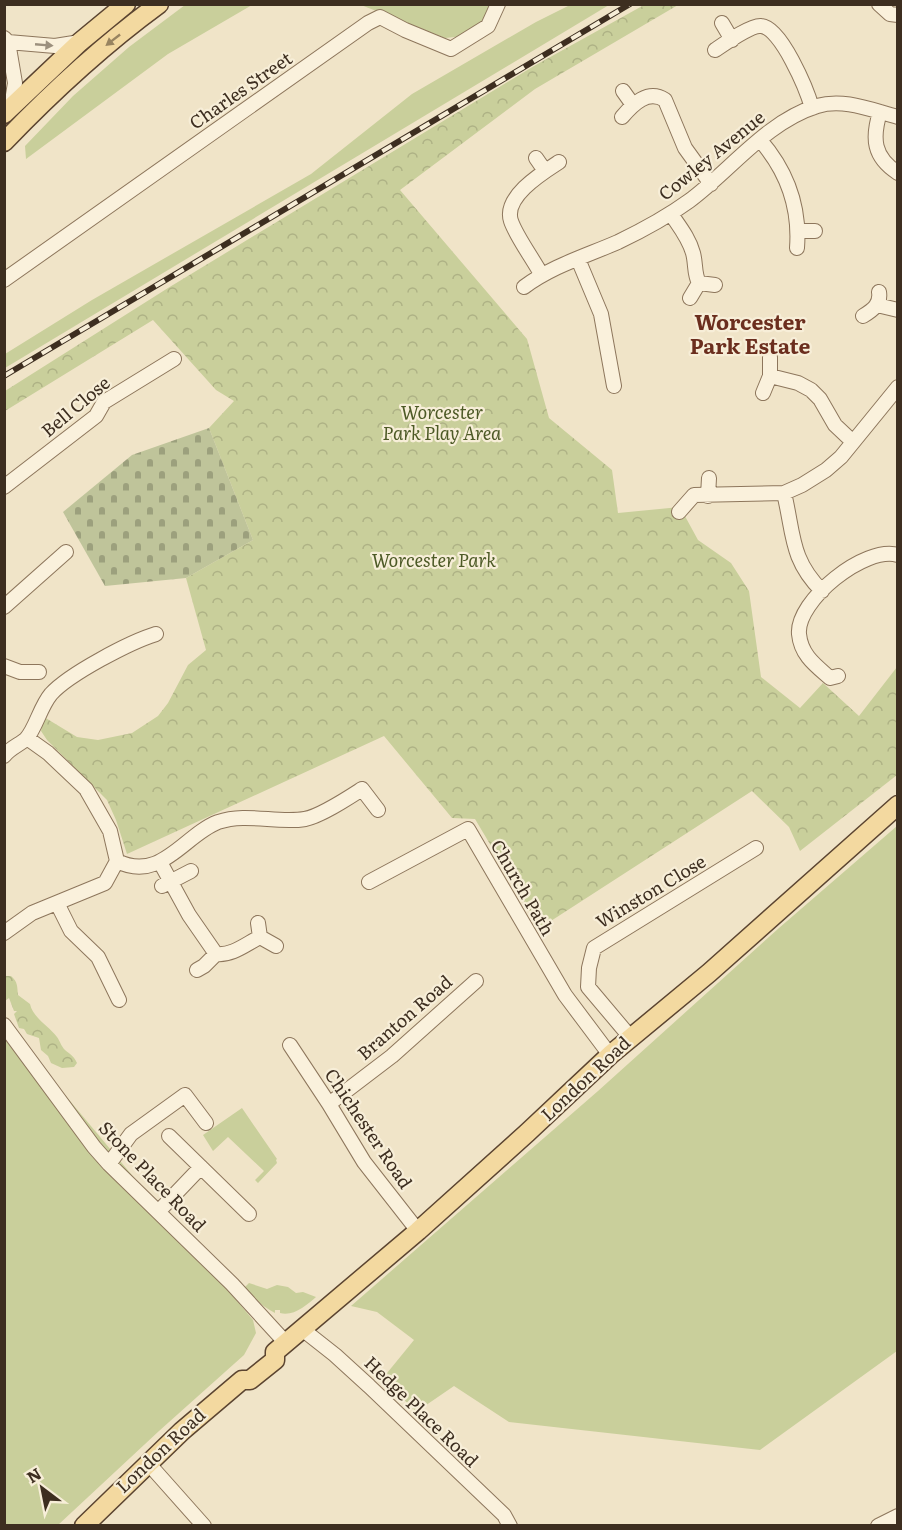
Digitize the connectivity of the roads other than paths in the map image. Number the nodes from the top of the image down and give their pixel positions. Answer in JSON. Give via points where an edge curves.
{"nodes":[{"id":1,"x":126,"y":4,"type":"edge"},
{"id":2,"x":159,"y":4,"type":"edge"},
{"id":3,"x":498,"y":4,"type":"edge"},
{"id":4,"x":879,"y":4,"type":"edge"},
{"id":5,"x":897,"y":15,"type":"edge"},
{"id":6,"x":722,"y":22,"type":"dead end"},
{"id":7,"x":7,"y":40,"type":"edge"},
{"id":8,"x":732,"y":40,"type":"junction"},
{"id":9,"x":80,"y":42,"type":"junction"},
{"id":10,"x":715,"y":50,"type":"dead end"},
{"id":11,"x":623,"y":90,"type":"dead end"},
{"id":12,"x":633,"y":105,"type":"junction"},
{"id":13,"x":812,"y":108,"type":"junction"},
{"id":14,"x":8,"y":111,"type":"edge"},
{"id":15,"x":880,"y":112,"type":"junction"},
{"id":16,"x":622,"y":117,"type":"dead end"},
{"id":17,"x":897,"y":117,"type":"edge"},
{"id":18,"x":760,"y":140,"type":"junction"},
{"id":19,"x":4,"y":142,"type":"edge"},
{"id":20,"x":536,"y":158,"type":"dead end"},
{"id":21,"x":559,"y":162,"type":"dead end"},
{"id":22,"x":545,"y":171,"type":"junction"},
{"id":23,"x":897,"y":173,"type":"edge"},
{"id":24,"x":711,"y":184,"type":"junction"},
{"id":25,"x":671,"y":214,"type":"junction"},
{"id":26,"x":798,"y":231,"type":"junction"},
{"id":27,"x":815,"y":231,"type":"dead end"},
{"id":28,"x":797,"y":248,"type":"dead end"},
{"id":29,"x":578,"y":259,"type":"junction"},
{"id":30,"x":542,"y":274,"type":"junction"},
{"id":31,"x":4,"y":279,"type":"edge"},
{"id":32,"x":699,"y":283,"type":"junction"},
{"id":33,"x":715,"y":285,"type":"dead end"},
{"id":34,"x":524,"y":287,"type":"dead end"},
{"id":35,"x":690,"y":298,"type":"dead end"},
{"id":36,"x":897,"y":310,"type":"edge"},
{"id":37,"x":863,"y":316,"type":"dead end"},
{"id":38,"x":770,"y":357,"type":"dead end"},
{"id":39,"x":174,"y":359,"type":"dead end"},
{"id":40,"x":770,"y":376,"type":"junction"},
{"id":41,"x":614,"y":386,"type":"dead end"},
{"id":42,"x":897,"y":387,"type":"edge"},
{"id":43,"x":763,"y":393,"type":"dead end"},
{"id":44,"x":853,"y":442,"type":"junction"},
{"id":45,"x":710,"y":478,"type":"dead end"},
{"id":46,"x":4,"y":487,"type":"edge"},
{"id":47,"x":784,"y":493,"type":"junction"},
{"id":48,"x":708,"y":496,"type":"junction"},
{"id":49,"x":680,"y":512,"type":"dead end"},
{"id":50,"x":66,"y":552,"type":"dead end"},
{"id":51,"x":897,"y":555,"type":"edge"},
{"id":52,"x":822,"y":591,"type":"junction"},
{"id":53,"x":4,"y":606,"type":"edge"},
{"id":54,"x":156,"y":633,"type":"dead end"},
{"id":55,"x":4,"y":666,"type":"edge"},
{"id":56,"x":39,"y":672,"type":"dead end"},
{"id":57,"x":838,"y":676,"type":"dead end"},
{"id":58,"x":27,"y":738,"type":"junction"},
{"id":59,"x":4,"y":756,"type":"edge"},
{"id":60,"x":897,"y":805,"type":"edge"},
{"id":61,"x":378,"y":810,"type":"dead end"},
{"id":62,"x":756,"y":848,"type":"dead end"},
{"id":63,"x":117,"y":861,"type":"junction"},
{"id":64,"x":160,"y":862,"type":"junction"},
{"id":65,"x":191,"y":871,"type":"dead end"},
{"id":66,"x":369,"y":882,"type":"dead end"},
{"id":67,"x":166,"y":884,"type":"junction"},
{"id":68,"x":57,"y":903,"type":"junction"},
{"id":69,"x":4,"y":933,"type":"edge"},
{"id":70,"x":276,"y":946,"type":"dead end"},
{"id":71,"x":216,"y":954,"type":"junction"},
{"id":72,"x":203,"y":968,"type":"dead end"},
{"id":73,"x":476,"y":981,"type":"dead end"},
{"id":74,"x":119,"y":1000,"type":"dead end"},
{"id":75,"x":4,"y":1025,"type":"edge"},
{"id":76,"x":631,"y":1038,"type":"junction"},
{"id":77,"x":290,"y":1045,"type":"dead end"},
{"id":78,"x":610,"y":1055,"type":"junction"},
{"id":79,"x":329,"y":1104,"type":"junction"},
{"id":80,"x":206,"y":1123,"type":"dead end"},
{"id":81,"x":169,"y":1136,"type":"dead end"},
{"id":82,"x":109,"y":1164,"type":"junction"},
{"id":83,"x":201,"y":1167,"type":"junction"},
{"id":84,"x":159,"y":1211,"type":"junction"},
{"id":85,"x":249,"y":1214,"type":"dead end"},
{"id":86,"x":418,"y":1231,"type":"junction"},
{"id":87,"x":302,"y":1329,"type":"junction"},
{"id":88,"x":281,"y":1348,"type":"junction"},
{"id":89,"x":148,"y":1463,"type":"junction"},
{"id":90,"x":897,"y":1516,"type":"edge"},
{"id":91,"x":84,"y":1526,"type":"edge"},
{"id":92,"x":204,"y":1526,"type":"edge"},
{"id":93,"x":510,"y":1526,"type":"edge"},
{"id":94,"x":879,"y":1526,"type":"edge"}],
"edges":[{"from":1,"to":9,"type":"main road"},
{"from":2,"to":19,"type":"main road","one_way":true,"via":[[88,60]]},
{"from":3,"to":31,"type":"street","name":"Charles Street","via":[[488,26],[451,49],[380,17],[368,23]]},
{"from":4,"to":5,"type":"street"},
{"from":6,"to":8,"type":"street"},
{"from":7,"to":9,"type":"street","one_way":true,"via":[[55,46]]},
{"from":7,"to":14,"type":"street","via":[[15,83]]},
{"from":8,"to":10,"type":"street"},
{"from":8,"to":13,"type":"street","via":[[758,26],[772,31],[799,74]]},
{"from":9,"to":14,"type":"main road"},
{"from":11,"to":12,"type":"street"},
{"from":12,"to":16,"type":"street"},
{"from":12,"to":24,"type":"street","via":[[652,96],[666,101],[685,148]]},
{"from":13,"to":15,"type":"street","name":"Cowley Avenue","via":[[841,103]]},
{"from":13,"to":18,"type":"street","name":"Cowley Avenue"},
{"from":15,"to":17,"type":"street","name":"Cowley Avenue"},
{"from":15,"to":23,"type":"street","via":[[875,132],[877,148],[884,162]]},
{"from":18,"to":24,"type":"street","name":"Cowley Avenue"},
{"from":18,"to":26,"type":"street","via":[[777,161],[787,183]]},
{"from":20,"to":22,"type":"street"},
{"from":21,"to":22,"type":"street"},
{"from":22,"to":30,"type":"street","via":[[515,198],[510,210],[511,220]]},
{"from":24,"to":25,"type":"street","name":"Cowley Avenue"},
{"from":25,"to":29,"type":"street","name":"Cowley Avenue"},
{"from":25,"to":32,"type":"street","via":[[690,244]]},
{"from":26,"to":27,"type":"street"},
{"from":26,"to":28,"type":"street"},
{"from":29,"to":30,"type":"street","name":"Cowley Avenue"},
{"from":29,"to":41,"type":"street","via":[[601,314]]},
{"from":30,"to":34,"type":"street","name":"Cowley Avenue"},
{"from":32,"to":33,"type":"street"},
{"from":32,"to":35,"type":"street"},
{"from":36,"to":37,"type":"street","via":[[878,298]]},
{"from":38,"to":40,"type":"street"},
{"from":39,"to":46,"type":"street","name":"Bell Close","via":[[104,402],[96,416]]},
{"from":40,"to":43,"type":"street"},
{"from":40,"to":44,"type":"street","via":[[814,392],[835,425]]},
{"from":42,"to":44,"type":"street"},
{"from":44,"to":47,"type":"street","via":[[826,470]]},
{"from":45,"to":48,"type":"street"},
{"from":47,"to":48,"type":"street"},
{"from":47,"to":52,"type":"street","via":[[801,565]]},
{"from":48,"to":49,"type":"street","via":[[694,495]]},
{"from":50,"to":53,"type":"street"},
{"from":51,"to":52,"type":"street","via":[[886,553],[861,560]]},
{"from":52,"to":57,"type":"street","via":[[803,616],[799,636],[809,659],[830,678]]},
{"from":54,"to":58,"type":"street","via":[[62,684],[43,706]]},
{"from":55,"to":56,"type":"street","via":[[20,672]]},
{"from":58,"to":59,"type":"street"},
{"from":58,"to":63,"type":"street","via":[[86,789],[110,831]]},
{"from":60,"to":76,"type":"main road","name":"London Road"},
{"from":61,"to":64,"type":"street","via":[[362,789],[306,819],[243,818],[219,822]]},
{"from":62,"to":76,"type":"street","name":"Winston Close","via":[[594,948],[588,987]]},
{"from":63,"to":64,"type":"street","via":[[126,866]]},
{"from":63,"to":68,"type":"street","via":[[105,883]]},
{"from":64,"to":67,"type":"street"},
{"from":65,"to":67,"type":"street"},
{"from":66,"to":78,"type":"street","name":"Church Path","via":[[468,829],[565,996]]},
{"from":67,"to":71,"type":"street"},
{"from":68,"to":69,"type":"street"},
{"from":68,"to":74,"type":"street","via":[[71,930],[98,957]]},
{"from":70,"to":71,"type":"street","via":[[259,930],[231,952]]},
{"from":71,"to":72,"type":"street"},
{"from":73,"to":79,"type":"street","name":"Branton Road","via":[[392,1056]]},
{"from":75,"to":82,"type":"street","name":"Stone Place Road"},
{"from":76,"to":78,"type":"main road","name":"London Road"},
{"from":77,"to":79,"type":"street","name":"Chichester Road"},
{"from":78,"to":86,"type":"main road","name":"London Road"},
{"from":79,"to":86,"type":"street","name":"Chichester Road","via":[[364,1162]]},
{"from":80,"to":82,"type":"street","via":[[185,1095],[131,1134]]},
{"from":81,"to":83,"type":"street"},
{"from":82,"to":84,"type":"street","name":"Stone Place Road"},
{"from":83,"to":84,"type":"street"},
{"from":83,"to":85,"type":"street"},
{"from":84,"to":88,"type":"street","name":"Stone Place Road","via":[[232,1284]]},
{"from":86,"to":87,"type":"main road","name":"London Road"},
{"from":87,"to":88,"type":"main road","name":"London Road"},
{"from":87,"to":93,"type":"street","name":"Hedge Place Road","via":[[369,1386],[504,1515]]},
{"from":88,"to":89,"type":"main road","name":"London Road","via":[[275,1360],[250,1380],[242,1380]]},
{"from":89,"to":91,"type":"main road","name":"London Road"},
{"from":89,"to":92,"type":"street"},
{"from":90,"to":94,"type":"street"}]}
